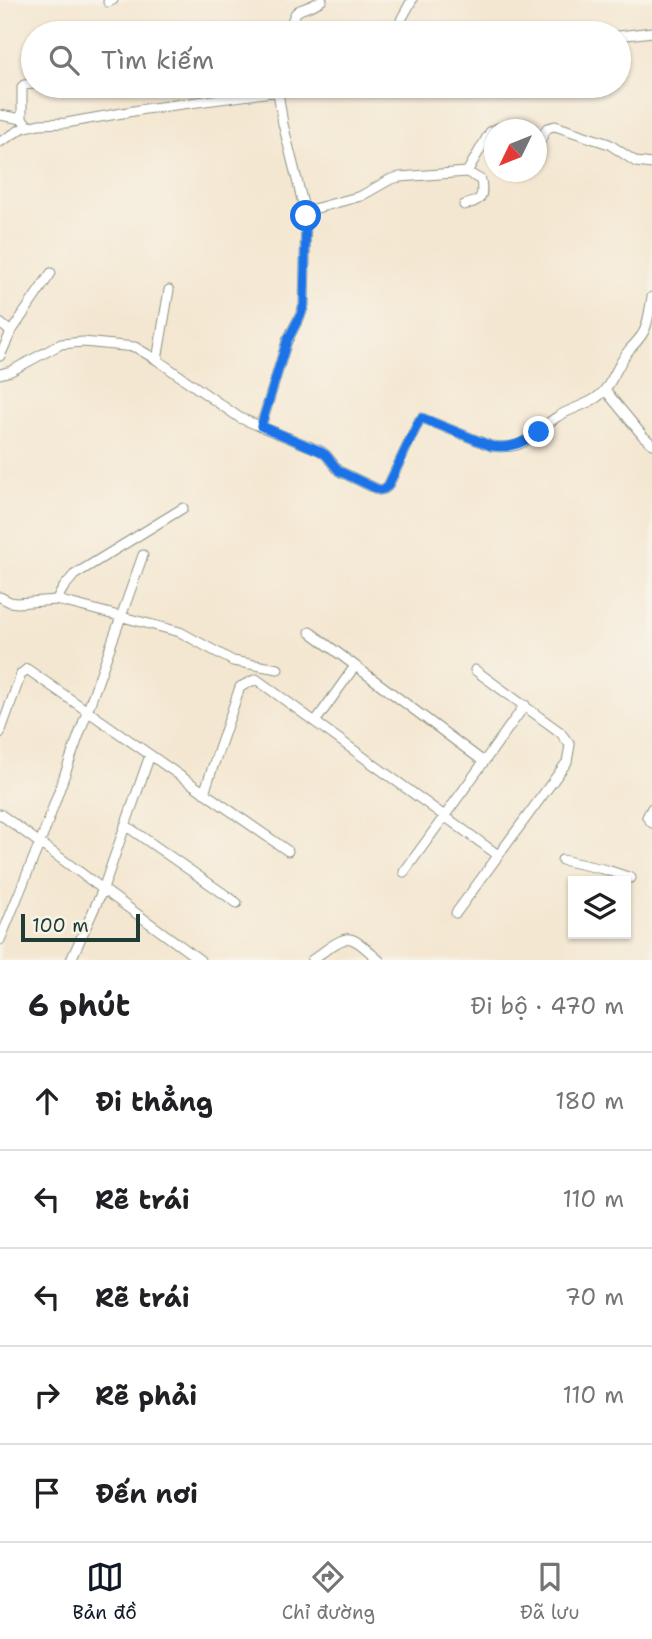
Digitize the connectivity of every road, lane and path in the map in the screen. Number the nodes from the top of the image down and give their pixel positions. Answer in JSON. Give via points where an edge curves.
{"nodes":[{"id":1,"x":322,"y":0,"type":"edge"},
{"id":2,"x":412,"y":0,"type":"edge"},
{"id":3,"x":291,"y":21,"type":"edge"},
{"id":4,"x":401,"y":21,"type":"edge"},
{"id":5,"x":652,"y":33,"type":"edge"},
{"id":6,"x":631,"y":35,"type":"edge"},
{"id":7,"x":23,"y":98,"type":"edge"},
{"id":8,"x":223,"y":98,"type":"edge"},
{"id":9,"x":280,"y":98,"type":"edge"},
{"id":10,"x":0,"y":115,"type":"edge"},
{"id":11,"x":24,"y":123,"type":"junction"},
{"id":12,"x":547,"y":128,"type":"edge"},
{"id":13,"x":0,"y":142,"type":"edge"},
{"id":14,"x":484,"y":142,"type":"edge"},
{"id":15,"x":652,"y":164,"type":"edge"},
{"id":16,"x":467,"y":172,"type":"junction"},
{"id":17,"x":464,"y":205,"type":"dead end"},
{"id":18,"x":306,"y":211,"type":"junction"},
{"id":19,"x":51,"y":273,"type":"dead end"},
{"id":20,"x":169,"y":290,"type":"dead end"},
{"id":21,"x":652,"y":297,"type":"edge"},
{"id":22,"x":0,"y":323,"type":"edge"},
{"id":23,"x":11,"y":332,"type":"junction"},
{"id":24,"x":0,"y":356,"type":"edge"},
{"id":25,"x":157,"y":360,"type":"junction"},
{"id":26,"x":0,"y":374,"type":"edge"},
{"id":27,"x":605,"y":390,"type":"junction"},
{"id":28,"x":261,"y":426,"type":"junction"},
{"id":29,"x":652,"y":444,"type":"edge"},
{"id":30,"x":183,"y":508,"type":"dead end"},
{"id":31,"x":144,"y":555,"type":"dead end"},
{"id":32,"x":0,"y":597,"type":"edge"},
{"id":33,"x":56,"y":600,"type":"junction"},
{"id":34,"x":121,"y":617,"type":"junction"},
{"id":35,"x":310,"y":632,"type":"dead end"},
{"id":36,"x":355,"y":666,"type":"junction"},
{"id":37,"x":278,"y":669,"type":"dead end"},
{"id":38,"x":475,"y":670,"type":"dead end"},
{"id":39,"x":525,"y":705,"type":"junction"},
{"id":40,"x":87,"y":711,"type":"junction"},
{"id":41,"x":315,"y":722,"type":"junction"},
{"id":42,"x":0,"y":733,"type":"edge"},
{"id":43,"x":150,"y":755,"type":"junction"},
{"id":44,"x":484,"y":762,"type":"junction"},
{"id":45,"x":205,"y":793,"type":"junction"},
{"id":46,"x":652,"y":808,"type":"edge"},
{"id":47,"x":0,"y":814,"type":"edge"},
{"id":48,"x":444,"y":817,"type":"junction"},
{"id":49,"x":652,"y":823,"type":"edge"},
{"id":50,"x":125,"y":825,"type":"junction"},
{"id":51,"x":40,"y":843,"type":"junction"},
{"id":52,"x":288,"y":850,"type":"dead end"},
{"id":53,"x":498,"y":855,"type":"junction"},
{"id":54,"x":562,"y":860,"type":"dead end"},
{"id":55,"x":404,"y":872,"type":"dead end"},
{"id":56,"x":625,"y":876,"type":"edge"},
{"id":57,"x":103,"y":889,"type":"junction"},
{"id":58,"x":237,"y":903,"type":"dead end"},
{"id":59,"x":456,"y":913,"type":"dead end"},
{"id":60,"x":0,"y":940,"type":"edge"},
{"id":61,"x":71,"y":960,"type":"edge"},
{"id":62,"x":200,"y":960,"type":"edge"},
{"id":63,"x":312,"y":960,"type":"edge"},
{"id":64,"x":379,"y":960,"type":"edge"}],
"edges":[{"from":1,"to":3,"type":"street","via":[[296,7]]},
{"from":2,"to":4,"type":"street"},
{"from":5,"to":6,"type":"street"},
{"from":7,"to":11,"type":"street"},
{"from":8,"to":11,"type":"street","via":[[66,123]]},
{"from":9,"to":18,"type":"street"},
{"from":10,"to":11,"type":"street"},
{"from":11,"to":13,"type":"street"},
{"from":12,"to":15,"type":"street","via":[[555,126],[609,144],[636,162]]},
{"from":14,"to":16,"type":"street"},
{"from":16,"to":17,"type":"street","via":[[481,180],[481,197]]},
{"from":16,"to":18,"type":"street","via":[[391,179],[361,196]]},
{"from":18,"to":28,"type":"street","via":[[304,305],[287,341]]},
{"from":19,"to":23,"type":"street"},
{"from":20,"to":25,"type":"street"},
{"from":21,"to":27,"type":"street","via":[[642,336],[626,353]]},
{"from":22,"to":23,"type":"street"},
{"from":23,"to":24,"type":"street"},
{"from":25,"to":26,"type":"street","via":[[126,345],[71,342]]},
{"from":25,"to":28,"type":"street","via":[[230,412]]},
{"from":27,"to":28,"type":"street","via":[[522,443],[502,448],[422,418],[388,486],[379,490],[339,471],[320,451]]},
{"from":27,"to":29,"type":"street"},
{"from":30,"to":33,"type":"street","via":[[74,575]]},
{"from":31,"to":34,"type":"street"},
{"from":32,"to":33,"type":"street","via":[[17,603]]},
{"from":33,"to":34,"type":"street"},
{"from":34,"to":37,"type":"street","via":[[180,632],[233,661]]},
{"from":34,"to":40,"type":"street"},
{"from":35,"to":36,"type":"street"},
{"from":36,"to":41,"type":"street"},
{"from":36,"to":44,"type":"street"},
{"from":38,"to":39,"type":"street"},
{"from":39,"to":44,"type":"street"},
{"from":39,"to":53,"type":"street","via":[[570,745],[567,762]]},
{"from":40,"to":42,"type":"street","via":[[27,669],[21,674]]},
{"from":40,"to":43,"type":"street"},
{"from":40,"to":51,"type":"street"},
{"from":41,"to":45,"type":"street","via":[[256,679],[240,687]]},
{"from":41,"to":48,"type":"street"},
{"from":43,"to":45,"type":"street"},
{"from":43,"to":50,"type":"street"},
{"from":44,"to":48,"type":"street"},
{"from":45,"to":52,"type":"street"},
{"from":46,"to":49,"type":"street","via":[[647,817]]},
{"from":47,"to":51,"type":"street"},
{"from":48,"to":53,"type":"street"},
{"from":48,"to":55,"type":"street"},
{"from":50,"to":57,"type":"street"},
{"from":50,"to":58,"type":"street"},
{"from":51,"to":57,"type":"street"},
{"from":51,"to":60,"type":"street"},
{"from":53,"to":59,"type":"street"},
{"from":54,"to":56,"type":"street"},
{"from":57,"to":61,"type":"street"},
{"from":57,"to":62,"type":"street"},
{"from":63,"to":64,"type":"street","via":[[349,939]]}]}
